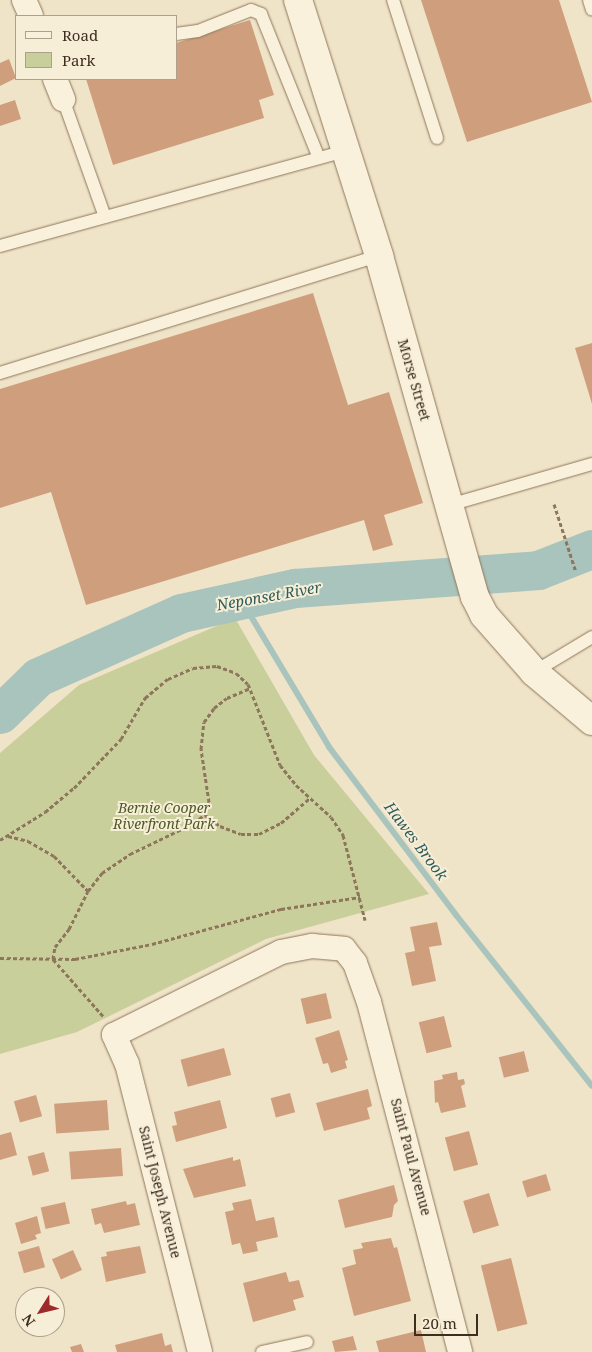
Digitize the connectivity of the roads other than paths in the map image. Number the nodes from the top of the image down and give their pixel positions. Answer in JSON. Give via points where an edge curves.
{"nodes":[{"id":1,"x":24,"y":0,"type":"edge"},
{"id":2,"x":298,"y":0,"type":"edge"},
{"id":3,"x":394,"y":0,"type":"edge"},
{"id":4,"x":589,"y":0,"type":"edge"},
{"id":5,"x":592,"y":10,"type":"edge"},
{"id":6,"x":31,"y":15,"type":"edge"},
{"id":7,"x":178,"y":34,"type":"edge"},
{"id":8,"x":59,"y":89,"type":"edge"},
{"id":9,"x":437,"y":138,"type":"dead end"},
{"id":10,"x":345,"y":151,"type":"junction"},
{"id":11,"x":319,"y":158,"type":"junction"},
{"id":12,"x":105,"y":217,"type":"junction"},
{"id":13,"x":0,"y":246,"type":"edge"},
{"id":14,"x":379,"y":256,"type":"junction"},
{"id":15,"x":0,"y":373,"type":"edge"},
{"id":16,"x":592,"y":464,"type":"edge"},
{"id":17,"x":450,"y":505,"type":"junction"},
{"id":18,"x":592,"y":637,"type":"edge"},
{"id":19,"x":534,"y":672,"type":"junction"},
{"id":20,"x":592,"y":721,"type":"edge"},
{"id":21,"x":114,"y":1035,"type":"joint"},
{"id":22,"x":306,"y":1342,"type":"dead end"},
{"id":23,"x":200,"y":1352,"type":"edge"},
{"id":24,"x":262,"y":1352,"type":"edge"},
{"id":25,"x":460,"y":1352,"type":"edge"}],
"edges":[{"from":1,"to":6,"type":"street"},
{"from":2,"to":10,"type":"street","name":"Morse Street"},
{"from":3,"to":9,"type":"lane"},
{"from":4,"to":5,"type":"lane"},
{"from":7,"to":11,"type":"lane","via":[[198,31],[251,10],[261,14]]},
{"from":8,"to":12,"type":"lane"},
{"from":10,"to":11,"type":"lane"},
{"from":10,"to":14,"type":"street","name":"Morse Street"},
{"from":11,"to":12,"type":"lane"},
{"from":12,"to":13,"type":"lane"},
{"from":14,"to":15,"type":"lane"},
{"from":14,"to":17,"type":"street","name":"Morse Street"},
{"from":16,"to":17,"type":"lane"},
{"from":17,"to":19,"type":"street","name":"Morse Street","via":[[484,615]]},
{"from":18,"to":19,"type":"lane"},
{"from":19,"to":20,"type":"street","name":"Morse Street"},
{"from":21,"to":23,"type":"street","name":"Saint Joseph Avenue","via":[[126,1064]]},
{"from":21,"to":25,"type":"street","name":"Saint Paul Avenue","via":[[281,952],[312,946],[344,948],[355,964],[372,1011]]},
{"from":22,"to":24,"type":"lane"}]}
